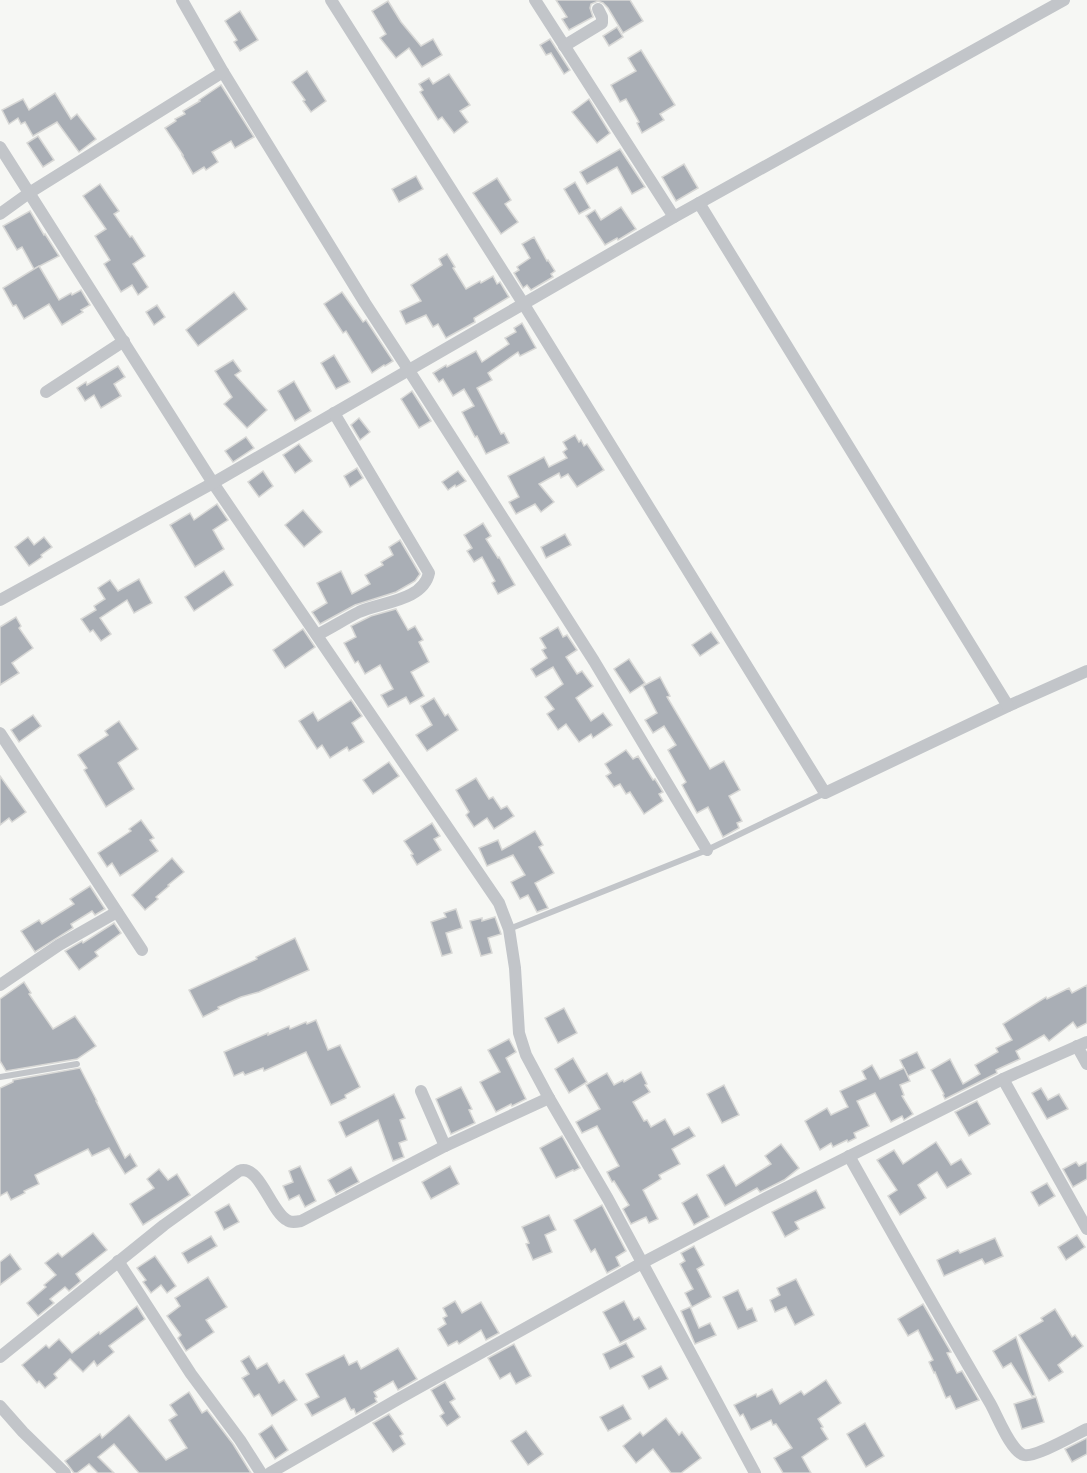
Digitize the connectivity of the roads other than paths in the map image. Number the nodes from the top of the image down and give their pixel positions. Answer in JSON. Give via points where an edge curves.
{"nodes":[{"id":1,"x":182,"y":0,"type":"edge"},
{"id":2,"x":331,"y":0,"type":"edge"},
{"id":3,"x":535,"y":0,"type":"edge"},
{"id":4,"x":1064,"y":0,"type":"edge"},
{"id":5,"x":598,"y":9,"type":"dead end"},
{"id":6,"x":564,"y":46,"type":"junction"},
{"id":7,"x":223,"y":72,"type":"junction"},
{"id":8,"x":0,"y":147,"type":"edge"},
{"id":9,"x":29,"y":193,"type":"junction"},
{"id":10,"x":699,"y":203,"type":"junction"},
{"id":11,"x":0,"y":214,"type":"edge"},
{"id":12,"x":674,"y":217,"type":"junction"},
{"id":13,"x":523,"y":303,"type":"junction"},
{"id":14,"x":124,"y":341,"type":"junction"},
{"id":15,"x":408,"y":369,"type":"junction"},
{"id":16,"x":46,"y":392,"type":"dead end"},
{"id":17,"x":333,"y":413,"type":"junction"},
{"id":18,"x":213,"y":483,"type":"junction"},
{"id":19,"x":0,"y":600,"type":"edge"},
{"id":20,"x":317,"y":635,"type":"junction"},
{"id":21,"x":1087,"y":671,"type":"edge"},
{"id":22,"x":1008,"y":706,"type":"junction"},
{"id":23,"x":0,"y":733,"type":"edge"},
{"id":24,"x":825,"y":794,"type":"junction"},
{"id":25,"x":707,"y":850,"type":"junction"},
{"id":26,"x":117,"y":912,"type":"junction"},
{"id":27,"x":510,"y":929,"type":"junction"},
{"id":28,"x":142,"y":950,"type":"dead end"},
{"id":29,"x":0,"y":985,"type":"edge"},
{"id":30,"x":1082,"y":1044,"type":"edge"},
{"id":31,"x":77,"y":1064,"type":"dead end"},
{"id":32,"x":1087,"y":1064,"type":"edge"},
{"id":33,"x":0,"y":1077,"type":"edge"},
{"id":34,"x":1003,"y":1079,"type":"junction"},
{"id":35,"x":421,"y":1091,"type":"dead end"},
{"id":36,"x":549,"y":1098,"type":"junction"},
{"id":37,"x":445,"y":1146,"type":"junction"},
{"id":38,"x":849,"y":1156,"type":"junction"},
{"id":39,"x":1087,"y":1229,"type":"edge"},
{"id":40,"x":118,"y":1262,"type":"junction"},
{"id":41,"x":642,"y":1263,"type":"junction"},
{"id":42,"x":0,"y":1357,"type":"edge"},
{"id":43,"x":0,"y":1406,"type":"edge"},
{"id":44,"x":1087,"y":1429,"type":"edge"},
{"id":45,"x":65,"y":1473,"type":"edge"},
{"id":46,"x":261,"y":1473,"type":"edge"},
{"id":47,"x":270,"y":1473,"type":"edge"},
{"id":48,"x":755,"y":1473,"type":"edge"}],
"edges":[{"from":1,"to":7,"type":"street"},
{"from":2,"to":13,"type":"street"},
{"from":3,"to":6,"type":"street"},
{"from":4,"to":10,"type":"street"},
{"from":5,"to":6,"type":"street","via":[[602,23]]},
{"from":6,"to":12,"type":"street"},
{"from":7,"to":9,"type":"street"},
{"from":7,"to":15,"type":"street"},
{"from":8,"to":9,"type":"street"},
{"from":9,"to":11,"type":"street"},
{"from":9,"to":14,"type":"street"},
{"from":10,"to":12,"type":"street"},
{"from":10,"to":22,"type":"street"},
{"from":12,"to":13,"type":"street"},
{"from":13,"to":15,"type":"street"},
{"from":13,"to":24,"type":"street"},
{"from":14,"to":16,"type":"street"},
{"from":14,"to":18,"type":"street"},
{"from":15,"to":17,"type":"street"},
{"from":15,"to":25,"type":"street","via":[[594,661]]},
{"from":17,"to":18,"type":"street"},
{"from":17,"to":20,"type":"street","via":[[429,573],[428,581],[415,593],[361,611]]},
{"from":18,"to":19,"type":"street"},
{"from":18,"to":20,"type":"street"},
{"from":20,"to":27,"type":"street","via":[[500,903]]},
{"from":21,"to":22,"type":"street"},
{"from":22,"to":24,"type":"street"},
{"from":23,"to":26,"type":"street"},
{"from":24,"to":25,"type":"lane"},
{"from":25,"to":27,"type":"lane"},
{"from":26,"to":28,"type":"street"},
{"from":26,"to":29,"type":"street"},
{"from":27,"to":36,"type":"street","via":[[521,1042]]},
{"from":30,"to":32,"type":"street"},
{"from":30,"to":34,"type":"street"},
{"from":31,"to":33,"type":"lane"},
{"from":34,"to":38,"type":"street"},
{"from":34,"to":39,"type":"street"},
{"from":35,"to":37,"type":"street"},
{"from":36,"to":37,"type":"street"},
{"from":36,"to":41,"type":"street"},
{"from":37,"to":40,"type":"street","via":[[295,1222],[280,1215],[255,1175],[244,1169]]},
{"from":38,"to":41,"type":"street"},
{"from":38,"to":44,"type":"street","via":[[1018,1452],[1034,1455]]},
{"from":40,"to":42,"type":"street"},
{"from":40,"to":46,"type":"street","via":[[190,1374]]},
{"from":41,"to":47,"type":"street"},
{"from":41,"to":48,"type":"street"},
{"from":43,"to":45,"type":"street"}]}
